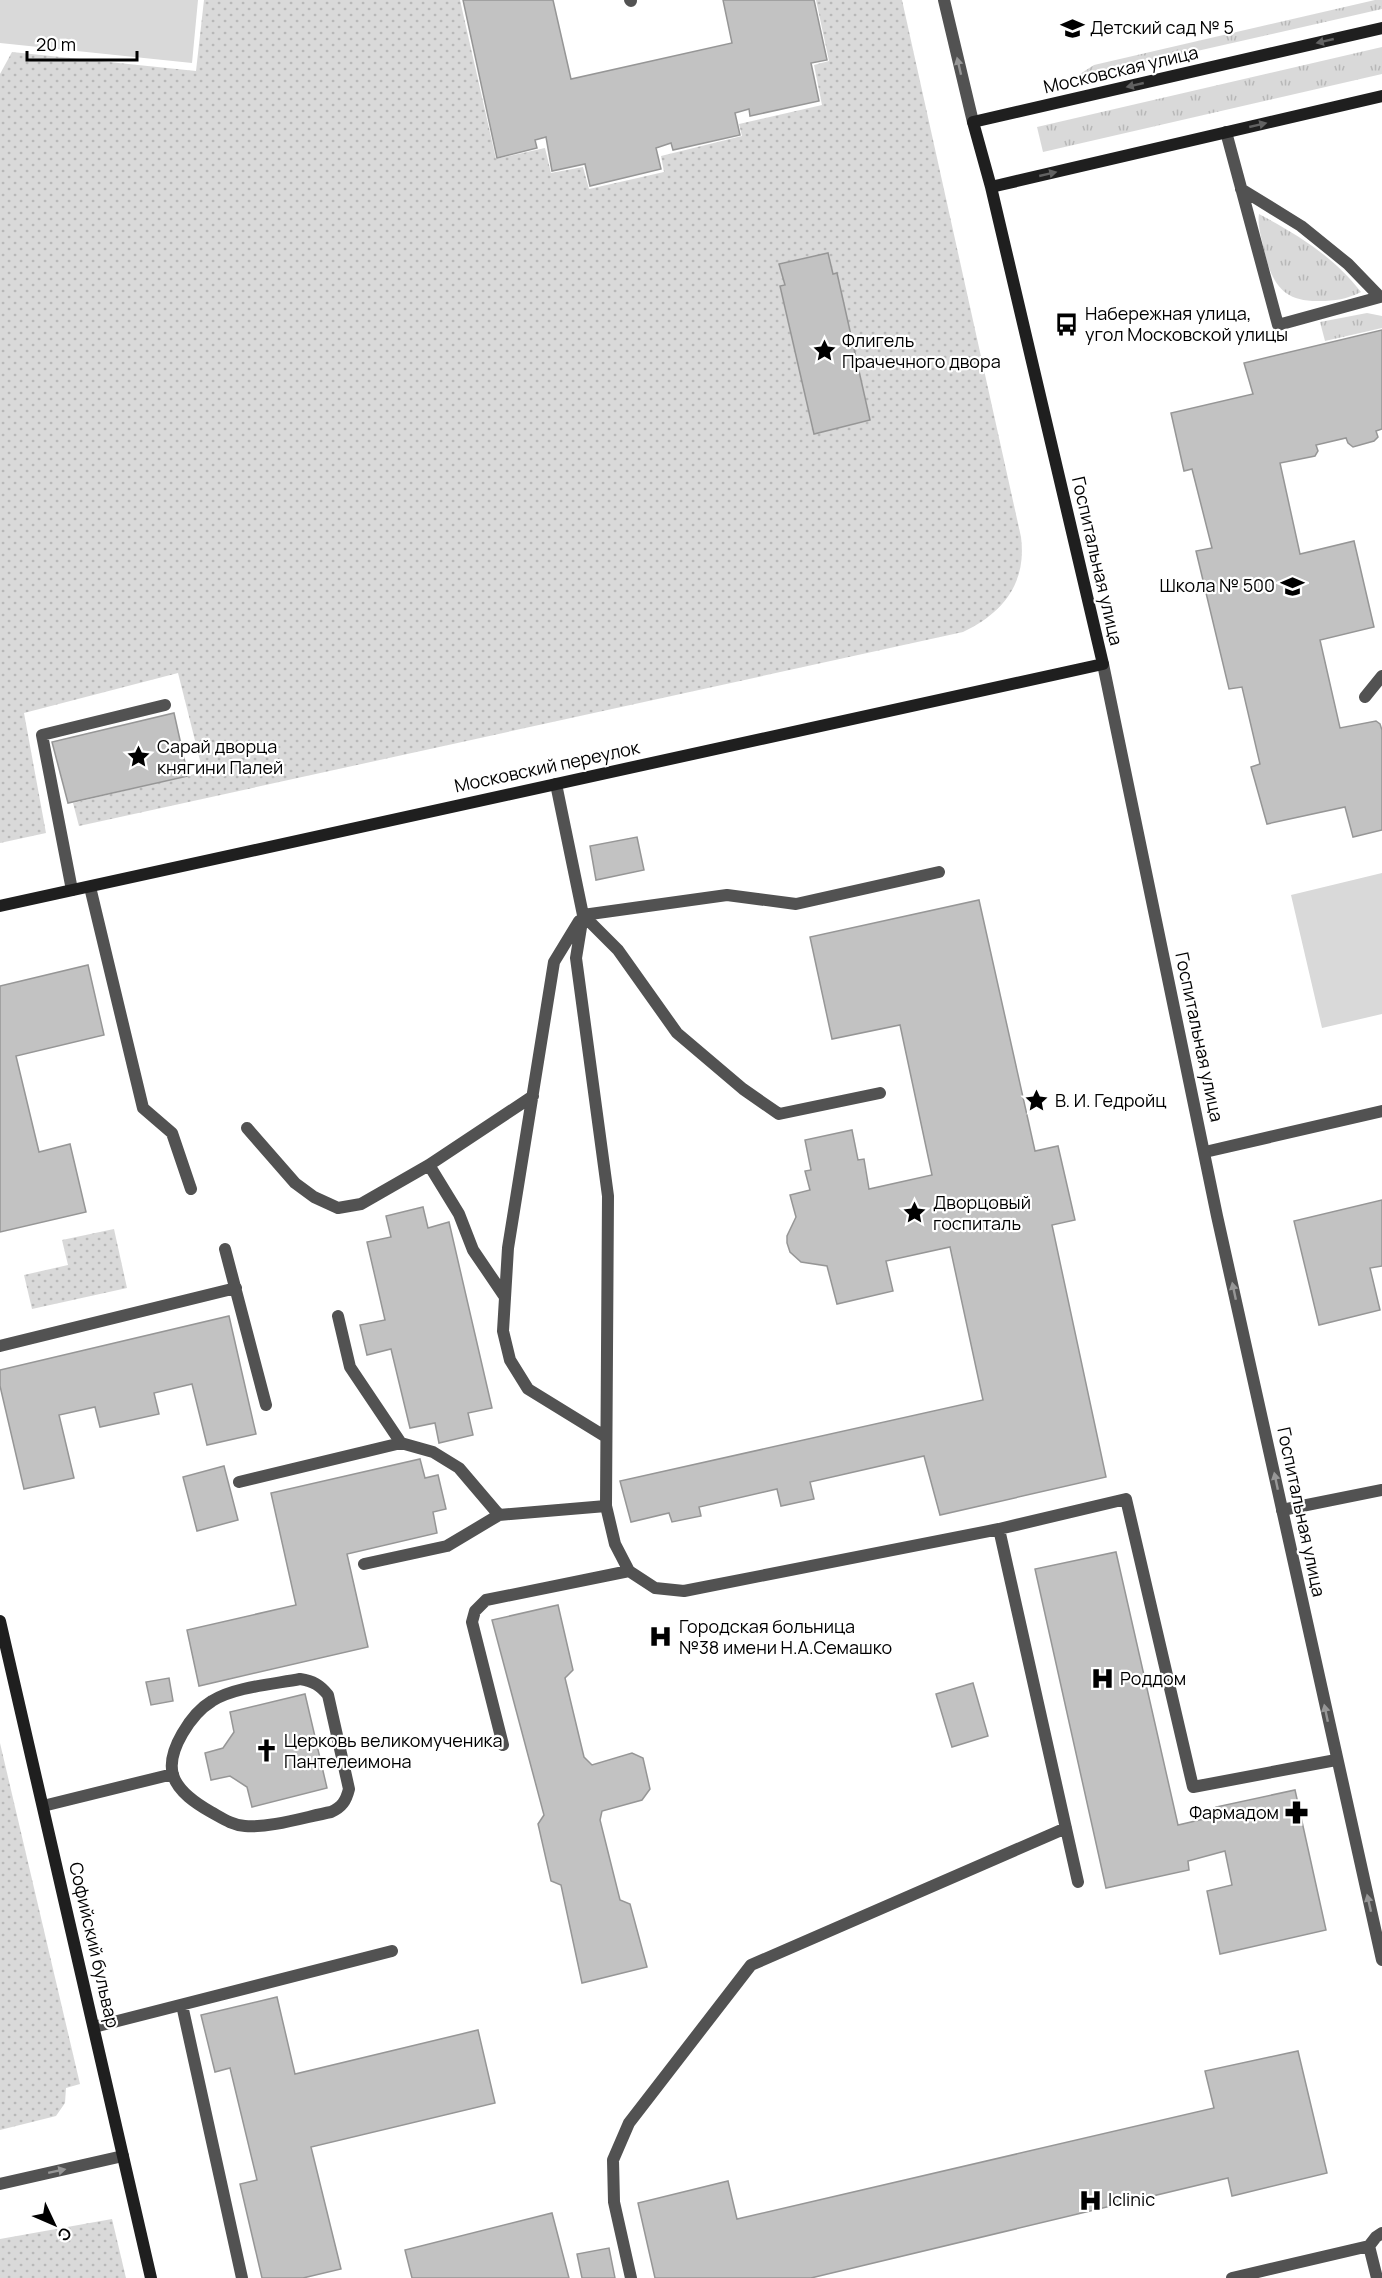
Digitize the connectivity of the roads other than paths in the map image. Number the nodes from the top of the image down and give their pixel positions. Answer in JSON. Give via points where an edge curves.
{"nodes":[{"id":1,"x":944,"y":0,"type":"edge"},
{"id":2,"x":1382,"y":28,"type":"edge"},
{"id":3,"x":1382,"y":96,"type":"edge"},
{"id":4,"x":973,"y":122,"type":"junction"},
{"id":5,"x":1227,"y":132,"type":"junction"},
{"id":6,"x":991,"y":187,"type":"junction"},
{"id":7,"x":1241,"y":189,"type":"junction"},
{"id":8,"x":1381,"y":298,"type":"edge"},
{"id":9,"x":1103,"y":664,"type":"junction"},
{"id":10,"x":1382,"y":676,"type":"edge"},
{"id":11,"x":1365,"y":697,"type":"dead end"},
{"id":12,"x":165,"y":705,"type":"dead end"},
{"id":13,"x":555,"y":784,"type":"junction"},
{"id":14,"x":939,"y":872,"type":"dead end"},
{"id":15,"x":90,"y":887,"type":"junction"},
{"id":16,"x":72,"y":890,"type":"junction"},
{"id":17,"x":0,"y":906,"type":"edge"},
{"id":18,"x":583,"y":915,"type":"junction"},
{"id":19,"x":880,"y":1093,"type":"dead end"},
{"id":20,"x":533,"y":1096,"type":"junction"},
{"id":21,"x":1382,"y":1111,"type":"edge"},
{"id":22,"x":248,"y":1128,"type":"dead end"},
{"id":23,"x":1205,"y":1152,"type":"junction"},
{"id":24,"x":429,"y":1165,"type":"junction"},
{"id":25,"x":191,"y":1189,"type":"dead end"},
{"id":26,"x":225,"y":1249,"type":"dead end"},
{"id":27,"x":236,"y":1288,"type":"junction"},
{"id":28,"x":505,"y":1297,"type":"junction"},
{"id":29,"x":338,"y":1316,"type":"dead end"},
{"id":30,"x":0,"y":1346,"type":"edge"},
{"id":31,"x":266,"y":1405,"type":"dead end"},
{"id":32,"x":606,"y":1437,"type":"junction"},
{"id":33,"x":401,"y":1443,"type":"junction"},
{"id":34,"x":239,"y":1482,"type":"dead end"},
{"id":35,"x":1382,"y":1490,"type":"edge"},
{"id":36,"x":606,"y":1506,"type":"junction"},
{"id":37,"x":1282,"y":1510,"type":"junction"},
{"id":38,"x":499,"y":1515,"type":"junction"},
{"id":39,"x":999,"y":1529,"type":"junction"},
{"id":40,"x":364,"y":1564,"type":"dead end"},
{"id":41,"x":629,"y":1571,"type":"junction"},
{"id":42,"x":0,"y":1621,"type":"edge"},
{"id":43,"x":503,"y":1745,"type":"dead end"},
{"id":44,"x":1336,"y":1760,"type":"junction"},
{"id":45,"x":172,"y":1774,"type":"junction"},
{"id":46,"x":43,"y":1806,"type":"junction"},
{"id":47,"x":1066,"y":1828,"type":"junction"},
{"id":48,"x":1078,"y":1882,"type":"dead end"},
{"id":49,"x":392,"y":1952,"type":"dead end"},
{"id":50,"x":1382,"y":1960,"type":"edge"},
{"id":51,"x":183,"y":2005,"type":"junction"},
{"id":52,"x":94,"y":2027,"type":"junction"},
{"id":53,"x":123,"y":2156,"type":"junction"},
{"id":54,"x":0,"y":2184,"type":"edge"},
{"id":55,"x":1382,"y":2233,"type":"edge"},
{"id":56,"x":1370,"y":2246,"type":"junction"},
{"id":57,"x":152,"y":2278,"type":"edge"},
{"id":58,"x":242,"y":2278,"type":"edge"},
{"id":59,"x":632,"y":2278,"type":"edge"},
{"id":60,"x":1232,"y":2278,"type":"edge"},
{"id":61,"x":1377,"y":2278,"type":"edge"}],
"edges":[{"from":4,"to":1,"type":"street","one_way":true},
{"from":2,"to":4,"type":"main road","name":"Московская улица","one_way":true},
{"from":5,"to":3,"type":"main road","one_way":true},
{"from":4,"to":6,"type":"main road","name":"Госпитальная улица"},
{"from":6,"to":5,"type":"main road","one_way":true},
{"from":5,"to":7,"type":"street"},
{"from":6,"to":9,"type":"main road","name":"Госпитальная улица"},
{"from":7,"to":8,"type":"street","via":[[1309,232]]},
{"from":7,"to":8,"type":"street","via":[[1278,325]]},
{"from":9,"to":13,"type":"main road","name":"Московский переулок"},
{"from":9,"to":23,"type":"street","name":"Госпитальная улица"},
{"from":10,"to":11,"type":"street"},
{"from":12,"to":16,"type":"street","via":[[42,735]]},
{"from":13,"to":15,"type":"main road","name":"Московский переулок"},
{"from":13,"to":18,"type":"street"},
{"from":14,"to":18,"type":"street","via":[[796,904],[727,895]]},
{"from":15,"to":16,"type":"main road","name":"Московский переулок"},
{"from":15,"to":25,"type":"street","via":[[143,1108],[171,1133]]},
{"from":16,"to":17,"type":"main road","name":"Московский переулок"},
{"from":18,"to":19,"type":"street","via":[[618,950],[676,1033],[779,1114]]},
{"from":18,"to":20,"type":"street","via":[[554,962]]},
{"from":18,"to":32,"type":"street","via":[[576,958],[608,1196]]},
{"from":20,"to":24,"type":"street"},
{"from":20,"to":28,"type":"street","via":[[508,1248]]},
{"from":21,"to":23,"type":"street"},
{"from":22,"to":24,"type":"street","via":[[295,1183],[338,1208],[361,1204]]},
{"from":37,"to":23,"type":"street","name":"Госпитальная улица","one_way":true},
{"from":24,"to":28,"type":"street","via":[[459,1214],[473,1250]]},
{"from":26,"to":27,"type":"street"},
{"from":27,"to":30,"type":"street"},
{"from":27,"to":31,"type":"street"},
{"from":28,"to":32,"type":"street","via":[[503,1330],[510,1360],[528,1389]]},
{"from":29,"to":33,"type":"street","via":[[350,1367]]},
{"from":32,"to":36,"type":"street"},
{"from":33,"to":34,"type":"street"},
{"from":33,"to":38,"type":"street","via":[[433,1452],[459,1468]]},
{"from":35,"to":37,"type":"street"},
{"from":36,"to":38,"type":"street"},
{"from":36,"to":41,"type":"street","via":[[615,1544]]},
{"from":44,"to":37,"type":"street","name":"Госпитальная улица","one_way":true},
{"from":38,"to":40,"type":"street","via":[[447,1546]]},
{"from":39,"to":41,"type":"street","via":[[684,1592],[655,1588]]},
{"from":39,"to":44,"type":"street","via":[[1126,1499],[1193,1787]]},
{"from":39,"to":47,"type":"street"},
{"from":41,"to":43,"type":"street","via":[[486,1600],[476,1611],[472,1622]]},
{"from":42,"to":46,"type":"main road","name":"Софийский бульвар"},
{"from":50,"to":44,"type":"street","name":"Госпитальная улица","one_way":true},
{"from":45,"to":45,"type":"street","via":[[173,1756],[183,1731],[201,1708],[229,1693],[300,1679],[310,1680],[328,1695],[349,1789],[347,1799],[331,1812],[245,1826],[230,1823],[197,1804]]},
{"from":45,"to":46,"type":"street"},
{"from":46,"to":52,"type":"main road","name":"Софийский бульвар"},
{"from":47,"to":48,"type":"street"},
{"from":47,"to":59,"type":"street","via":[[751,1965],[629,2123],[613,2160],[614,2202]]},
{"from":49,"to":51,"type":"street"},
{"from":51,"to":52,"type":"street"},
{"from":51,"to":58,"type":"street"},
{"from":52,"to":53,"type":"main road","name":"Софийский бульвар"},
{"from":54,"to":53,"type":"street","one_way":true},
{"from":53,"to":57,"type":"main road","name":"Софийский бульвар"},
{"from":55,"to":56,"type":"street"},
{"from":56,"to":60,"type":"street"},
{"from":56,"to":61,"type":"street"}]}
